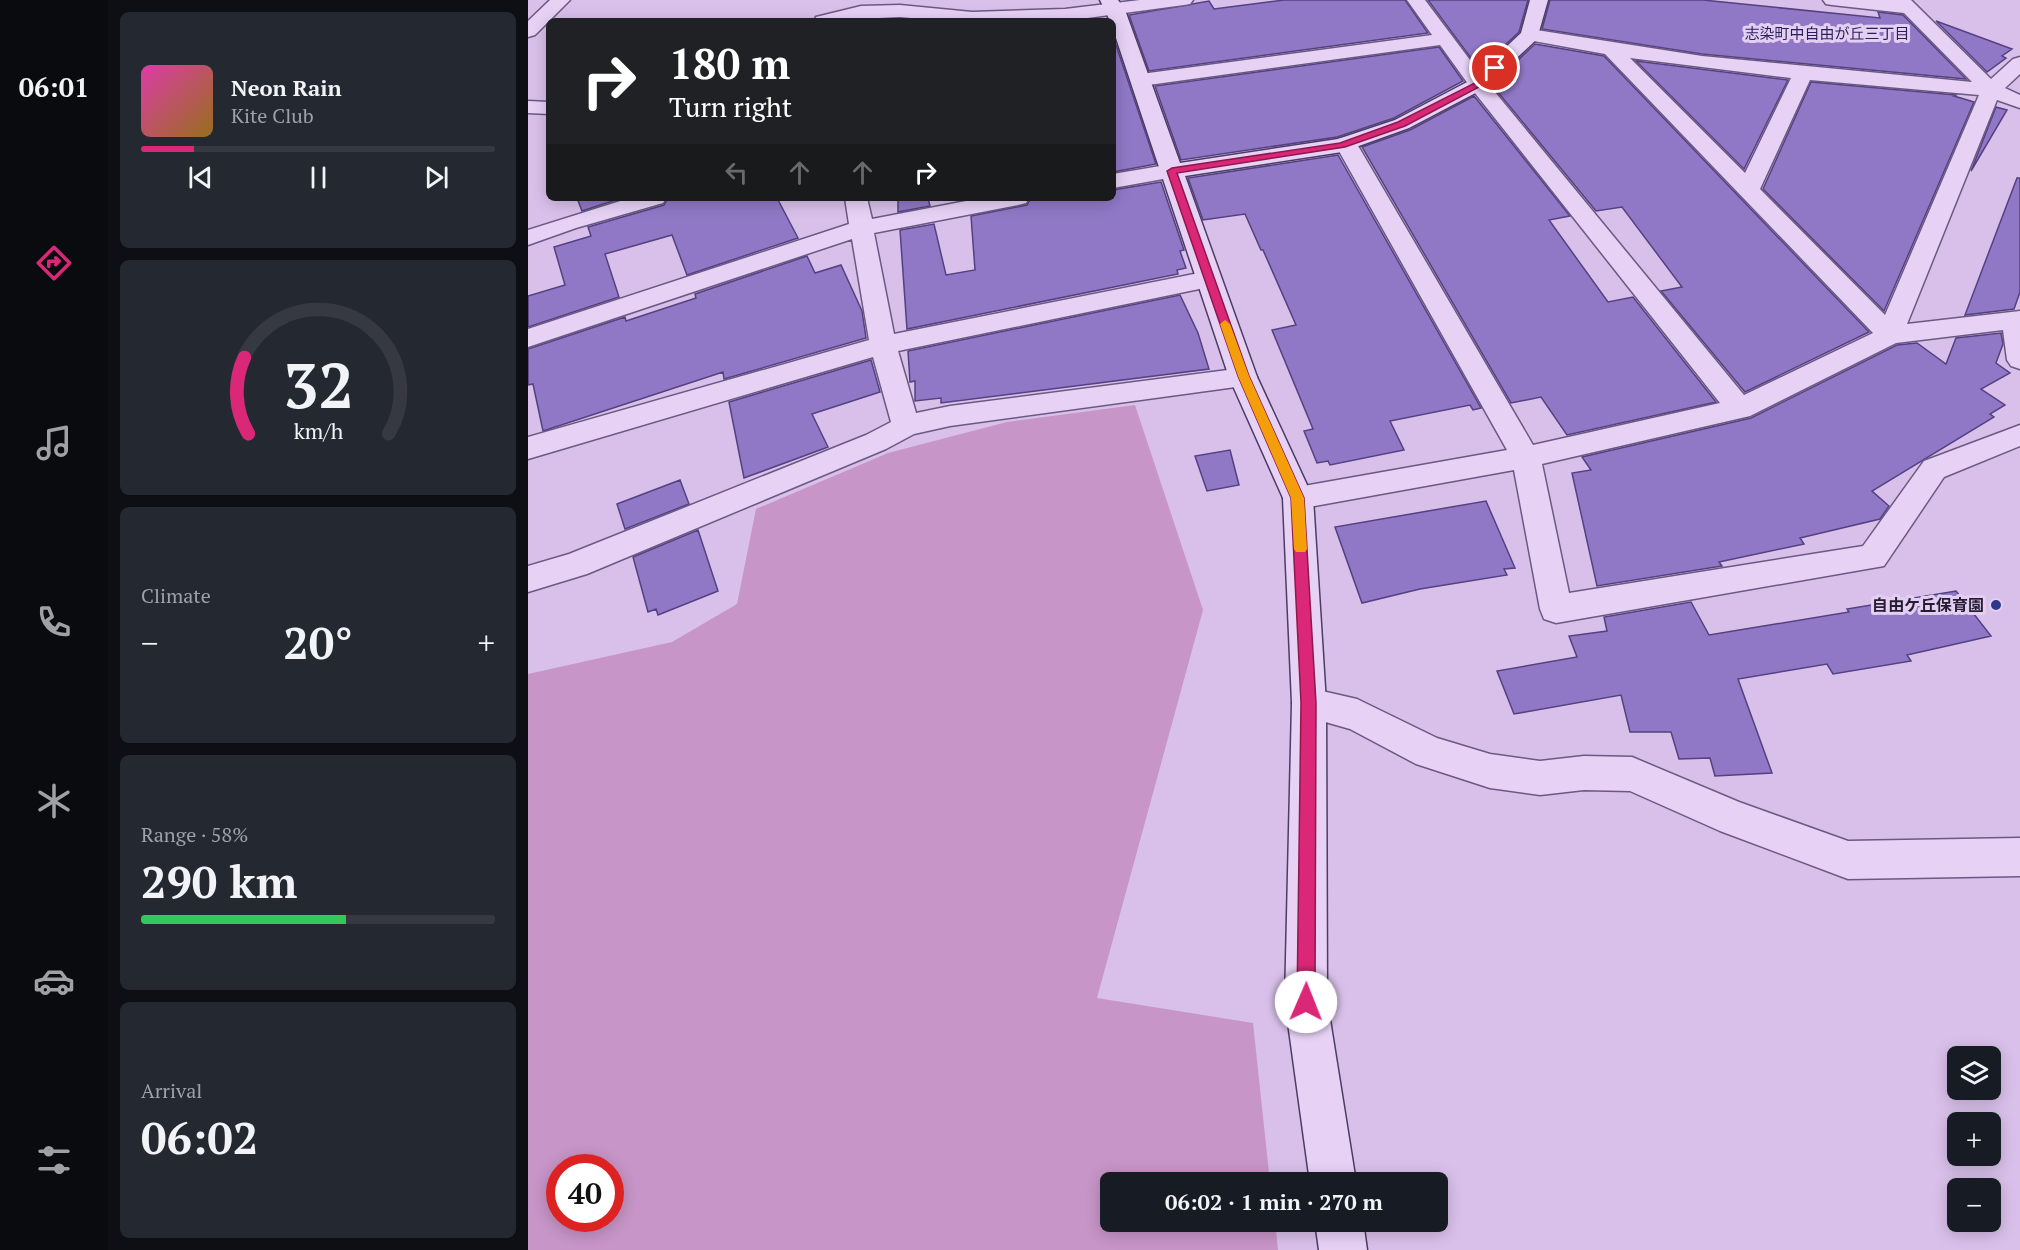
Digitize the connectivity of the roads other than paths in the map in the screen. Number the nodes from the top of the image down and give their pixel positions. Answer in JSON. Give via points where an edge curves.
{"nodes":[{"id":1,"x":561,"y":0,"type":"edge"},
{"id":2,"x":1184,"y":0,"type":"edge"},
{"id":3,"x":1416,"y":0,"type":"edge"},
{"id":4,"x":1539,"y":0,"type":"edge"},
{"id":5,"x":1832,"y":0,"type":"edge"},
{"id":6,"x":1905,"y":4,"type":"edge"},
{"id":7,"x":1113,"y":5,"type":"edge"},
{"id":8,"x":836,"y":18,"type":"edge"},
{"id":9,"x":956,"y":18,"type":"edge"},
{"id":10,"x":1009,"y":18,"type":"edge"},
{"id":11,"x":528,"y":31,"type":"edge"},
{"id":12,"x":1530,"y":35,"type":"junction"},
{"id":13,"x":1445,"y":39,"type":"junction"},
{"id":14,"x":1613,"y":52,"type":"junction"},
{"id":15,"x":2020,"y":63,"type":"edge"},
{"id":16,"x":1803,"y":73,"type":"junction"},
{"id":17,"x":1141,"y":80,"type":"junction"},
{"id":18,"x":1478,"y":84,"type":"junction"},
{"id":19,"x":1991,"y":90,"type":"junction"},
{"id":20,"x":2020,"y":102,"type":"edge"},
{"id":21,"x":528,"y":107,"type":"edge"},
{"id":22,"x":546,"y":108,"type":"edge"},
{"id":23,"x":1346,"y":144,"type":"junction"},
{"id":24,"x":1172,"y":171,"type":"junction"},
{"id":25,"x":1116,"y":180,"type":"edge"},
{"id":26,"x":1748,"y":190,"type":"junction"},
{"id":27,"x":645,"y":201,"type":"edge"},
{"id":28,"x":857,"y":201,"type":"edge"},
{"id":29,"x":1002,"y":201,"type":"edge"},
{"id":30,"x":862,"y":228,"type":"junction"},
{"id":31,"x":528,"y":238,"type":"edge"},
{"id":32,"x":1209,"y":279,"type":"junction"},
{"id":33,"x":2017,"y":319,"type":"edge"},
{"id":34,"x":1890,"y":335,"type":"junction"},
{"id":35,"x":528,"y":338,"type":"edge"},
{"id":36,"x":884,"y":345,"type":"junction"},
{"id":37,"x":2020,"y":360,"type":"edge"},
{"id":38,"x":1243,"y":376,"type":"junction"},
{"id":39,"x":1740,"y":410,"type":"junction"},
{"id":40,"x":906,"y":426,"type":"junction"},
{"id":41,"x":2020,"y":435,"type":"edge"},
{"id":42,"x":528,"y":448,"type":"edge"},
{"id":43,"x":1526,"y":457,"type":"junction"},
{"id":44,"x":1298,"y":498,"type":"junction"},
{"id":45,"x":528,"y":579,"type":"edge"},
{"id":46,"x":1309,"y":703,"type":"junction"},
{"id":47,"x":2020,"y":857,"type":"edge"},
{"id":48,"x":1332,"y":1172,"type":"edge"},
{"id":49,"x":1341,"y":1232,"type":"edge"},
{"id":50,"x":1343,"y":1250,"type":"edge"}],
"edges":[{"from":1,"to":11,"type":"street"},
{"from":2,"to":7,"type":"street"},
{"from":3,"to":13,"type":"street"},
{"from":4,"to":12,"type":"street"},
{"from":5,"to":6,"type":"street"},
{"from":6,"to":19,"type":"street"},
{"from":7,"to":10,"type":"street","via":[[1065,15]]},
{"from":7,"to":17,"type":"street"},
{"from":8,"to":9,"type":"street","via":[[861,12],[900,11]]},
{"from":12,"to":14,"type":"street"},
{"from":12,"to":18,"type":"street"},
{"from":13,"to":17,"type":"street"},
{"from":13,"to":18,"type":"street"},
{"from":14,"to":16,"type":"street"},
{"from":14,"to":26,"type":"street"},
{"from":15,"to":19,"type":"street"},
{"from":16,"to":19,"type":"street"},
{"from":16,"to":26,"type":"street"},
{"from":17,"to":24,"type":"street"},
{"from":18,"to":23,"type":"street","via":[[1402,124]]},
{"from":18,"to":39,"type":"street"},
{"from":19,"to":20,"type":"street"},
{"from":19,"to":34,"type":"street"},
{"from":21,"to":22,"type":"street"},
{"from":23,"to":24,"type":"street"},
{"from":23,"to":43,"type":"street"},
{"from":24,"to":25,"type":"street"},
{"from":24,"to":32,"type":"street"},
{"from":26,"to":34,"type":"street"},
{"from":27,"to":31,"type":"street"},
{"from":28,"to":30,"type":"street"},
{"from":29,"to":30,"type":"street"},
{"from":30,"to":35,"type":"street"},
{"from":30,"to":36,"type":"street"},
{"from":32,"to":36,"type":"street"},
{"from":32,"to":38,"type":"street"},
{"from":33,"to":34,"type":"street"},
{"from":33,"to":37,"type":"street"},
{"from":34,"to":39,"type":"street"},
{"from":36,"to":40,"type":"street"},
{"from":36,"to":42,"type":"street"},
{"from":38,"to":40,"type":"street","via":[[950,416]]},
{"from":38,"to":44,"type":"street"},
{"from":39,"to":43,"type":"street"},
{"from":40,"to":45,"type":"street","via":[[876,442],[576,565]]},
{"from":41,"to":43,"type":"street","via":[[1934,469],[1873,557],[1556,609]]},
{"from":43,"to":44,"type":"street"},
{"from":44,"to":46,"type":"street"},
{"from":46,"to":47,"type":"street","via":[[1357,715],[1429,752],[1490,771],[1540,778],[1584,773],[1632,774],[1733,818],[1848,860]]},
{"from":46,"to":48,"type":"street","via":[[1306,1002]]},
{"from":49,"to":50,"type":"street"}]}
